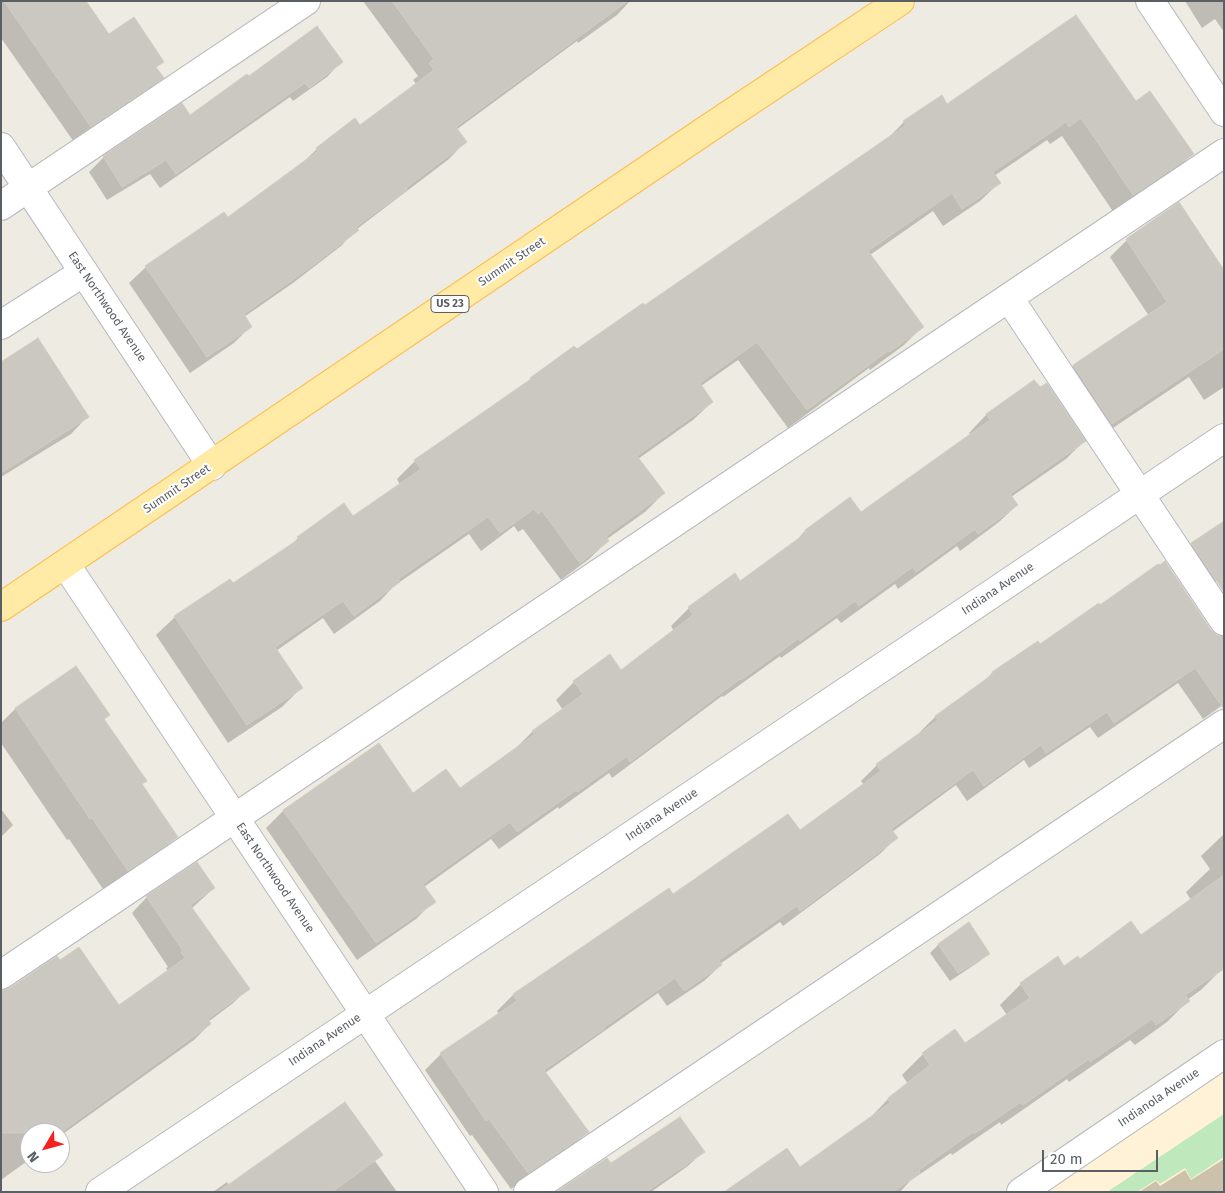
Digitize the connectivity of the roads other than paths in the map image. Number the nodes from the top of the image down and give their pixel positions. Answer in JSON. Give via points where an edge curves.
{"nodes":[{"id":1,"x":306,"y":1,"type":"edge"},
{"id":2,"x":900,"y":1,"type":"edge"},
{"id":3,"x":1150,"y":1,"type":"edge"},
{"id":4,"x":1224,"y":112,"type":"edge"},
{"id":5,"x":1,"y":147,"type":"edge"},
{"id":6,"x":1224,"y":153,"type":"edge"},
{"id":7,"x":28,"y":188,"type":"junction"},
{"id":8,"x":1,"y":206,"type":"edge"},
{"id":9,"x":84,"y":272,"type":"junction"},
{"id":10,"x":1009,"y":298,"type":"junction"},
{"id":11,"x":1,"y":325,"type":"edge"},
{"id":12,"x":1224,"y":438,"type":"edge"},
{"id":13,"x":212,"y":466,"type":"junction"},
{"id":14,"x":1139,"y":494,"type":"junction"},
{"id":15,"x":66,"y":565,"type":"junction"},
{"id":16,"x":1,"y":607,"type":"edge"},
{"id":17,"x":1224,"y":620,"type":"edge"},
{"id":18,"x":1224,"y":724,"type":"edge"},
{"id":19,"x":235,"y":818,"type":"junction"},
{"id":20,"x":1,"y":975,"type":"edge"},
{"id":21,"x":365,"y":1014,"type":"junction"},
{"id":22,"x":1224,"y":1054,"type":"edge"},
{"id":23,"x":100,"y":1192,"type":"edge"},
{"id":24,"x":484,"y":1192,"type":"edge"},
{"id":25,"x":528,"y":1192,"type":"edge"},
{"id":26,"x":1020,"y":1192,"type":"edge"}],
"edges":[{"from":1,"to":7,"type":"street"},
{"from":2,"to":13,"type":"main road","name":"Summit Street","number":"US 23"},
{"from":3,"to":4,"type":"street"},
{"from":5,"to":7,"type":"street","name":"East Northwood Avenue"},
{"from":6,"to":10,"type":"street"},
{"from":7,"to":8,"type":"street"},
{"from":7,"to":9,"type":"street","name":"East Northwood Avenue"},
{"from":9,"to":11,"type":"street"},
{"from":9,"to":13,"type":"street","name":"East Northwood Avenue"},
{"from":10,"to":14,"type":"street"},
{"from":10,"to":19,"type":"street"},
{"from":12,"to":14,"type":"street","name":"Indiana Avenue"},
{"from":13,"to":15,"type":"main road","name":"Summit Street","number":"US 23"},
{"from":14,"to":17,"type":"street"},
{"from":14,"to":21,"type":"street","name":"Indiana Avenue"},
{"from":15,"to":16,"type":"main road","name":"Summit Street","number":"US 23"},
{"from":15,"to":19,"type":"street","name":"East Northwood Avenue"},
{"from":18,"to":25,"type":"street"},
{"from":19,"to":20,"type":"street"},
{"from":19,"to":21,"type":"street","name":"East Northwood Avenue"},
{"from":21,"to":23,"type":"street","name":"Indiana Avenue"},
{"from":21,"to":24,"type":"street","name":"East Northwood Avenue"},
{"from":22,"to":26,"type":"street","name":"Indianola Avenue"}]}
